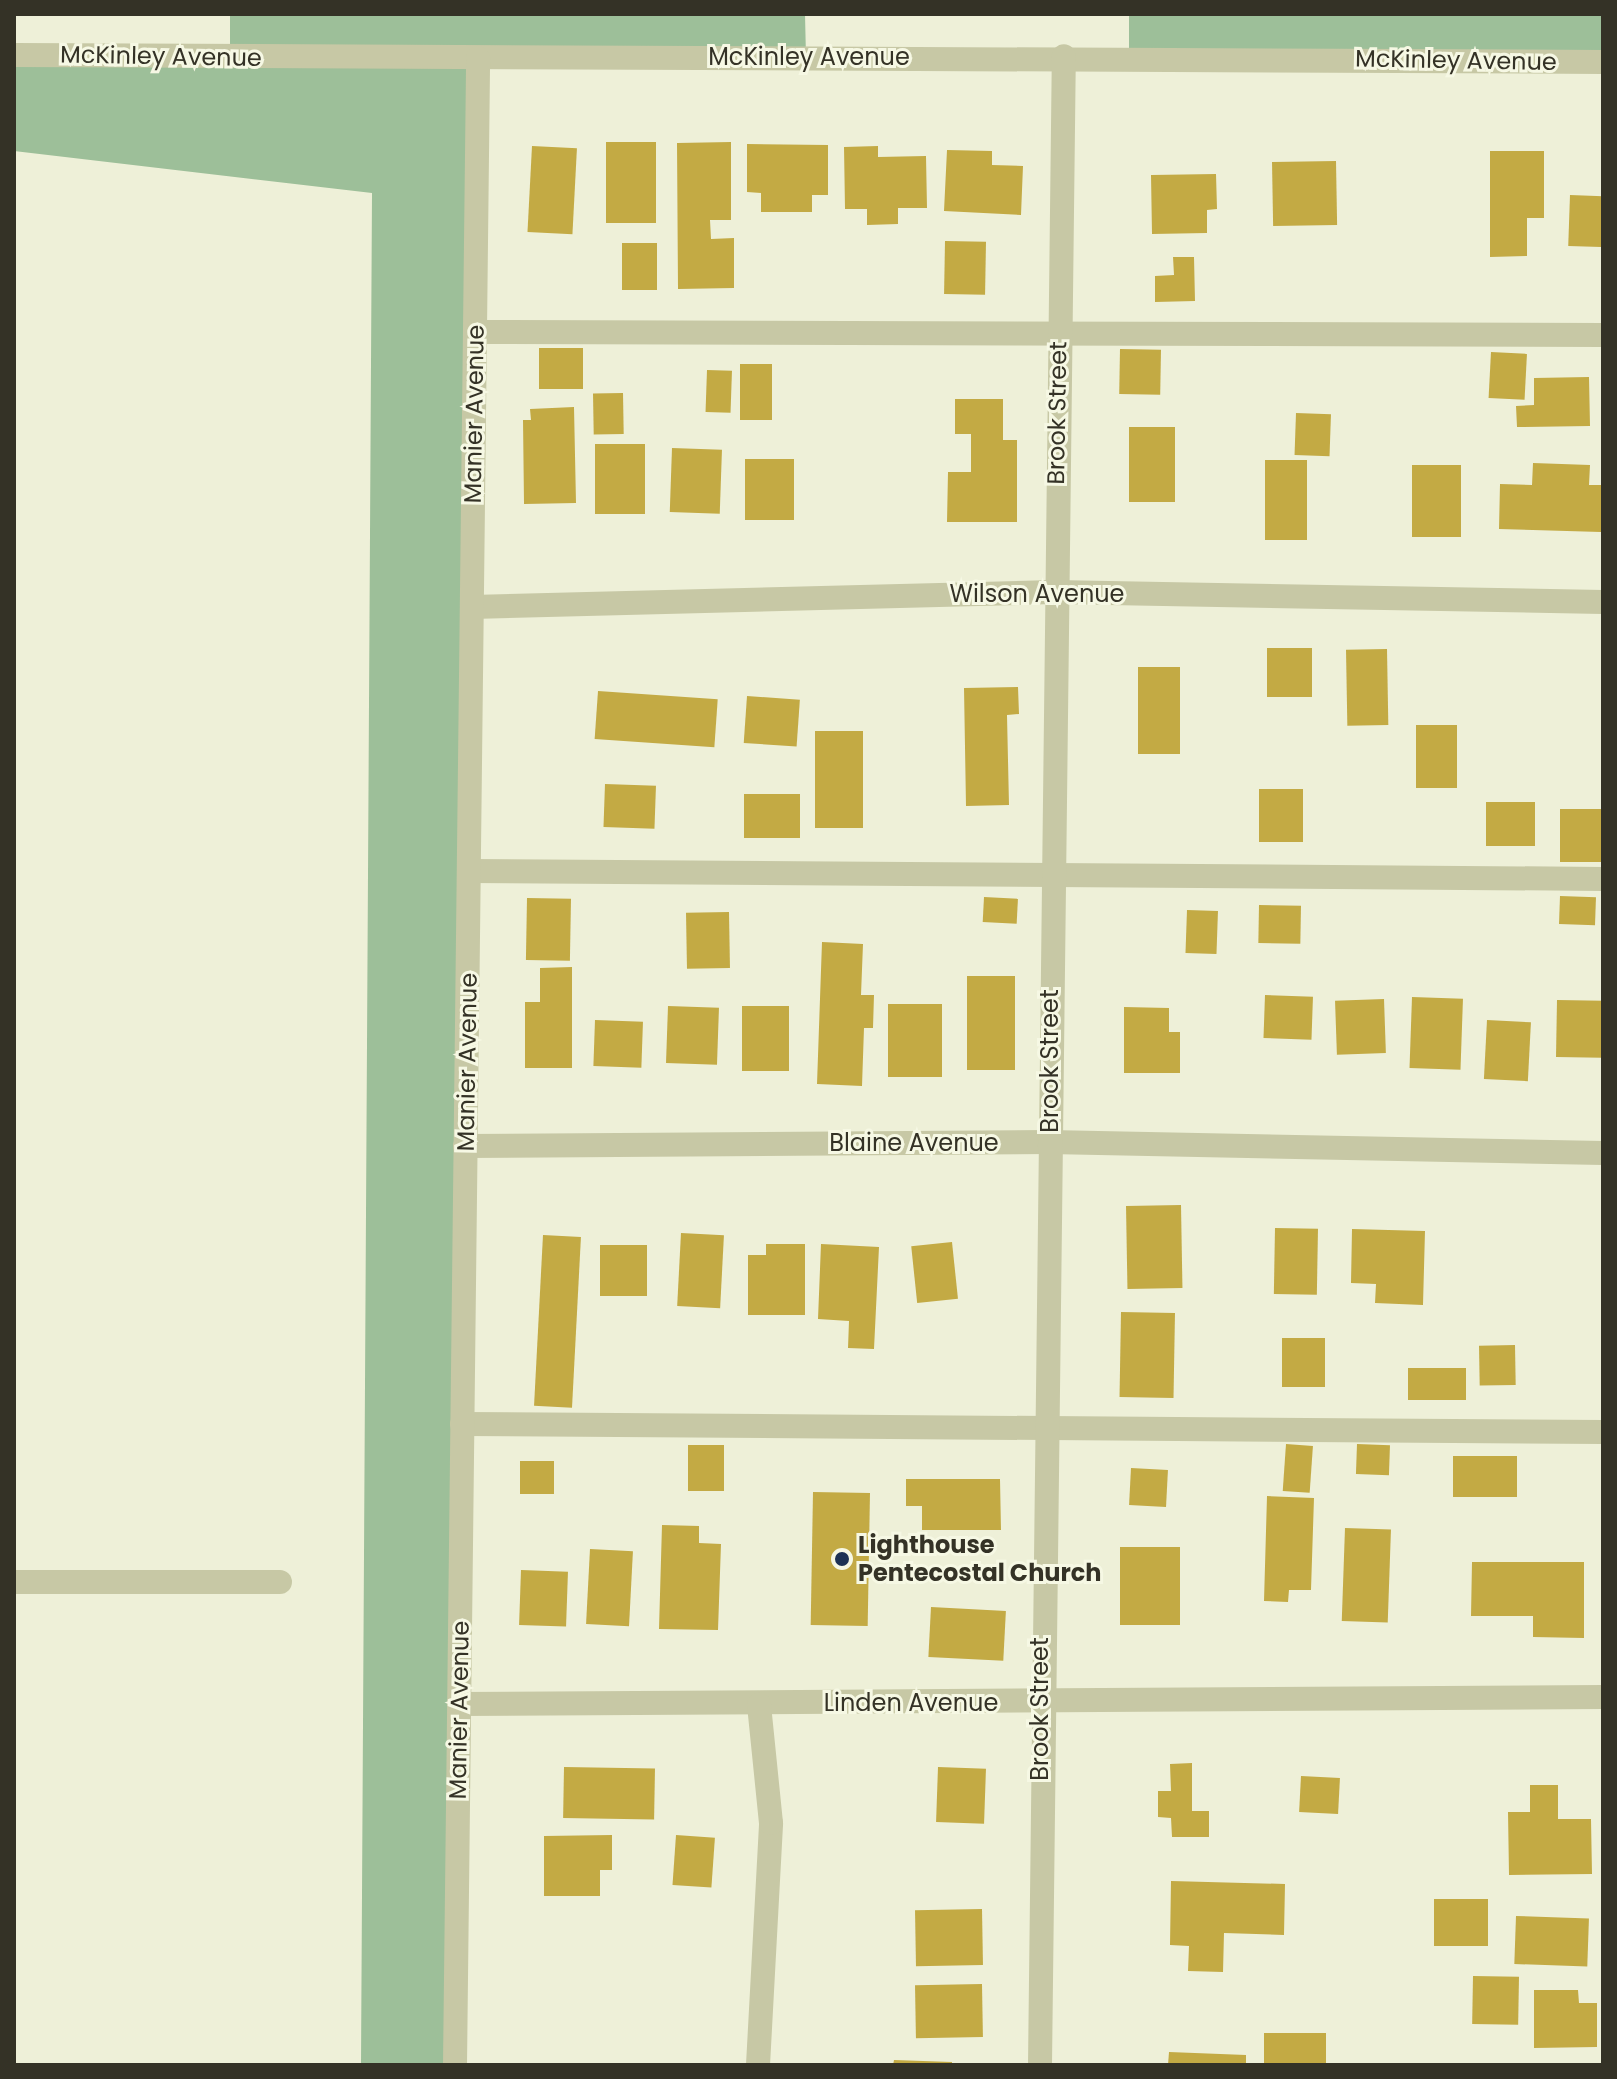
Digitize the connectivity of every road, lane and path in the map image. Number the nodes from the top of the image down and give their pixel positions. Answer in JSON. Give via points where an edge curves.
{"nodes":[{"id":1,"x":14,"y":55,"type":"edge"},
{"id":2,"x":1064,"y":56,"type":"junction"},
{"id":3,"x":478,"y":58,"type":"junction"},
{"id":4,"x":1603,"y":62,"type":"edge"},
{"id":5,"x":1059,"y":330,"type":"junction"},
{"id":6,"x":475,"y":332,"type":"junction"},
{"id":7,"x":1603,"y":335,"type":"edge"},
{"id":8,"x":1054,"y":592,"type":"junction"},
{"id":9,"x":1603,"y":602,"type":"edge"},
{"id":10,"x":472,"y":607,"type":"junction"},
{"id":11,"x":469,"y":871,"type":"junction"},
{"id":12,"x":1052,"y":878,"type":"junction"},
{"id":13,"x":1603,"y":879,"type":"edge"},
{"id":14,"x":1049,"y":1142,"type":"junction"},
{"id":15,"x":465,"y":1146,"type":"junction"},
{"id":16,"x":1603,"y":1153,"type":"edge"},
{"id":17,"x":462,"y":1424,"type":"junction"},
{"id":18,"x":1603,"y":1432,"type":"edge"},
{"id":19,"x":1044,"y":1433,"type":"junction"},
{"id":20,"x":14,"y":1582,"type":"edge"},
{"id":21,"x":280,"y":1582,"type":"dead end"},
{"id":22,"x":1603,"y":1697,"type":"edge"},
{"id":23,"x":1040,"y":1703,"type":"junction"},
{"id":24,"x":459,"y":1704,"type":"junction"},
{"id":25,"x":759,"y":1705,"type":"junction"},
{"id":26,"x":455,"y":2065,"type":"edge"},
{"id":27,"x":758,"y":2065,"type":"edge"},
{"id":28,"x":1040,"y":2065,"type":"edge"}],
"edges":[{"from":1,"to":3,"type":"street","name":"McKinley Avenue"},
{"from":2,"to":3,"type":"street","name":"McKinley Avenue"},
{"from":2,"to":4,"type":"street","name":"McKinley Avenue"},
{"from":2,"to":5,"type":"street","name":"Brook Street"},
{"from":3,"to":6,"type":"street","name":"Manier Avenue"},
{"from":5,"to":6,"type":"street"},
{"from":5,"to":7,"type":"street"},
{"from":5,"to":8,"type":"street","name":"Brook Street"},
{"from":6,"to":10,"type":"street","name":"Manier Avenue"},
{"from":8,"to":9,"type":"street","name":"Wilson Avenue"},
{"from":8,"to":10,"type":"street","name":"Wilson Avenue"},
{"from":8,"to":12,"type":"street","name":"Brook Street"},
{"from":10,"to":11,"type":"street","name":"Manier Avenue"},
{"from":11,"to":12,"type":"street"},
{"from":11,"to":15,"type":"street","name":"Manier Avenue"},
{"from":12,"to":13,"type":"street"},
{"from":12,"to":14,"type":"street","name":"Brook Street"},
{"from":14,"to":15,"type":"street","name":"Blaine Avenue"},
{"from":14,"to":16,"type":"street","name":"Blaine Avenue"},
{"from":14,"to":19,"type":"street","name":"Brook Street"},
{"from":15,"to":17,"type":"street","name":"Manier Avenue"},
{"from":17,"to":19,"type":"street"},
{"from":17,"to":24,"type":"street","name":"Manier Avenue"},
{"from":18,"to":19,"type":"street"},
{"from":19,"to":23,"type":"street","name":"Brook Street"},
{"from":20,"to":21,"type":"street"},
{"from":22,"to":23,"type":"street","name":"Linden Avenue"},
{"from":23,"to":25,"type":"street","name":"Linden Avenue"},
{"from":23,"to":28,"type":"street","name":"Brook Street"},
{"from":24,"to":25,"type":"street","name":"Linden Avenue"},
{"from":24,"to":26,"type":"street","name":"Manier Avenue"},
{"from":25,"to":27,"type":"street","via":[[771,1823]]}]}
